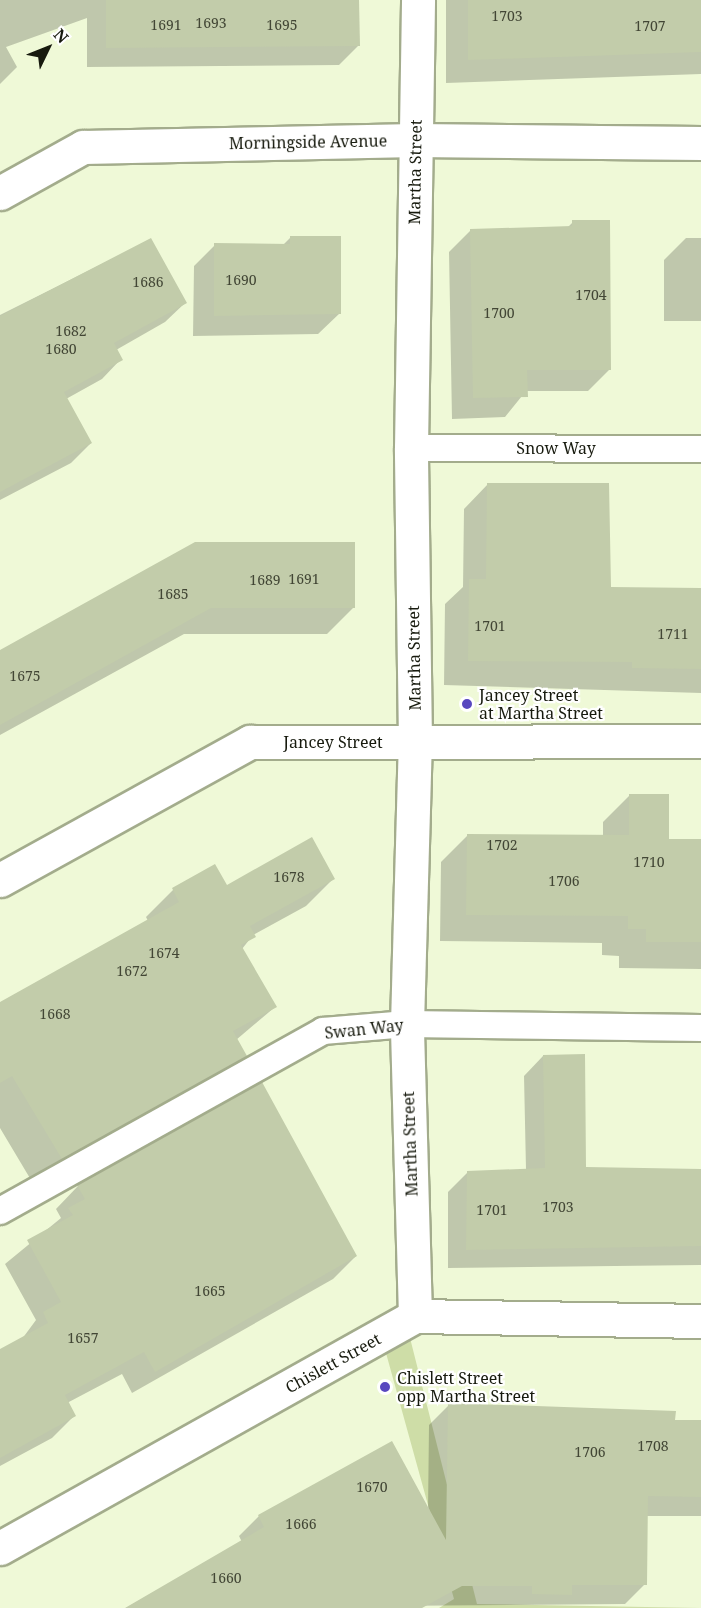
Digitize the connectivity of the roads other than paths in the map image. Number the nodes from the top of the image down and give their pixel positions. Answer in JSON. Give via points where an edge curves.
{"nodes":[{"id":1,"x":418,"y":0,"type":"edge"},
{"id":2,"x":415,"y":140,"type":"junction"},
{"id":3,"x":701,"y":143,"type":"edge"},
{"id":4,"x":0,"y":193,"type":"edge"},
{"id":5,"x":411,"y":448,"type":"junction"},
{"id":6,"x":701,"y":449,"type":"edge"},
{"id":7,"x":701,"y":741,"type":"edge"},
{"id":8,"x":415,"y":742,"type":"junction"},
{"id":9,"x":0,"y":880,"type":"edge"},
{"id":10,"x":407,"y":1023,"type":"junction"},
{"id":11,"x":701,"y":1028,"type":"edge"},
{"id":12,"x":0,"y":1211,"type":"edge"},
{"id":13,"x":415,"y":1316,"type":"junction"},
{"id":14,"x":701,"y":1321,"type":"edge"},
{"id":15,"x":0,"y":1548,"type":"edge"}],
"edges":[{"from":1,"to":2,"type":"street","name":"Martha Street"},
{"from":2,"to":3,"type":"street","name":"Morningside Avenue"},
{"from":2,"to":4,"type":"street","name":"Morningside Avenue","via":[[83,147]]},
{"from":2,"to":5,"type":"street","name":"Martha Street"},
{"from":5,"to":6,"type":"lane","name":"Snow Way"},
{"from":5,"to":8,"type":"street","name":"Martha Street"},
{"from":7,"to":8,"type":"street","name":"Jancey Street"},
{"from":8,"to":9,"type":"street","name":"Jancey Street","via":[[250,742]]},
{"from":8,"to":10,"type":"street","name":"Martha Street"},
{"from":10,"to":11,"type":"lane","name":"Swan Way"},
{"from":10,"to":12,"type":"lane","name":"Swan Way","via":[[323,1031]]},
{"from":10,"to":13,"type":"street","name":"Martha Street"},
{"from":13,"to":14,"type":"street"},
{"from":13,"to":15,"type":"street","name":"Chislett Street"}]}
